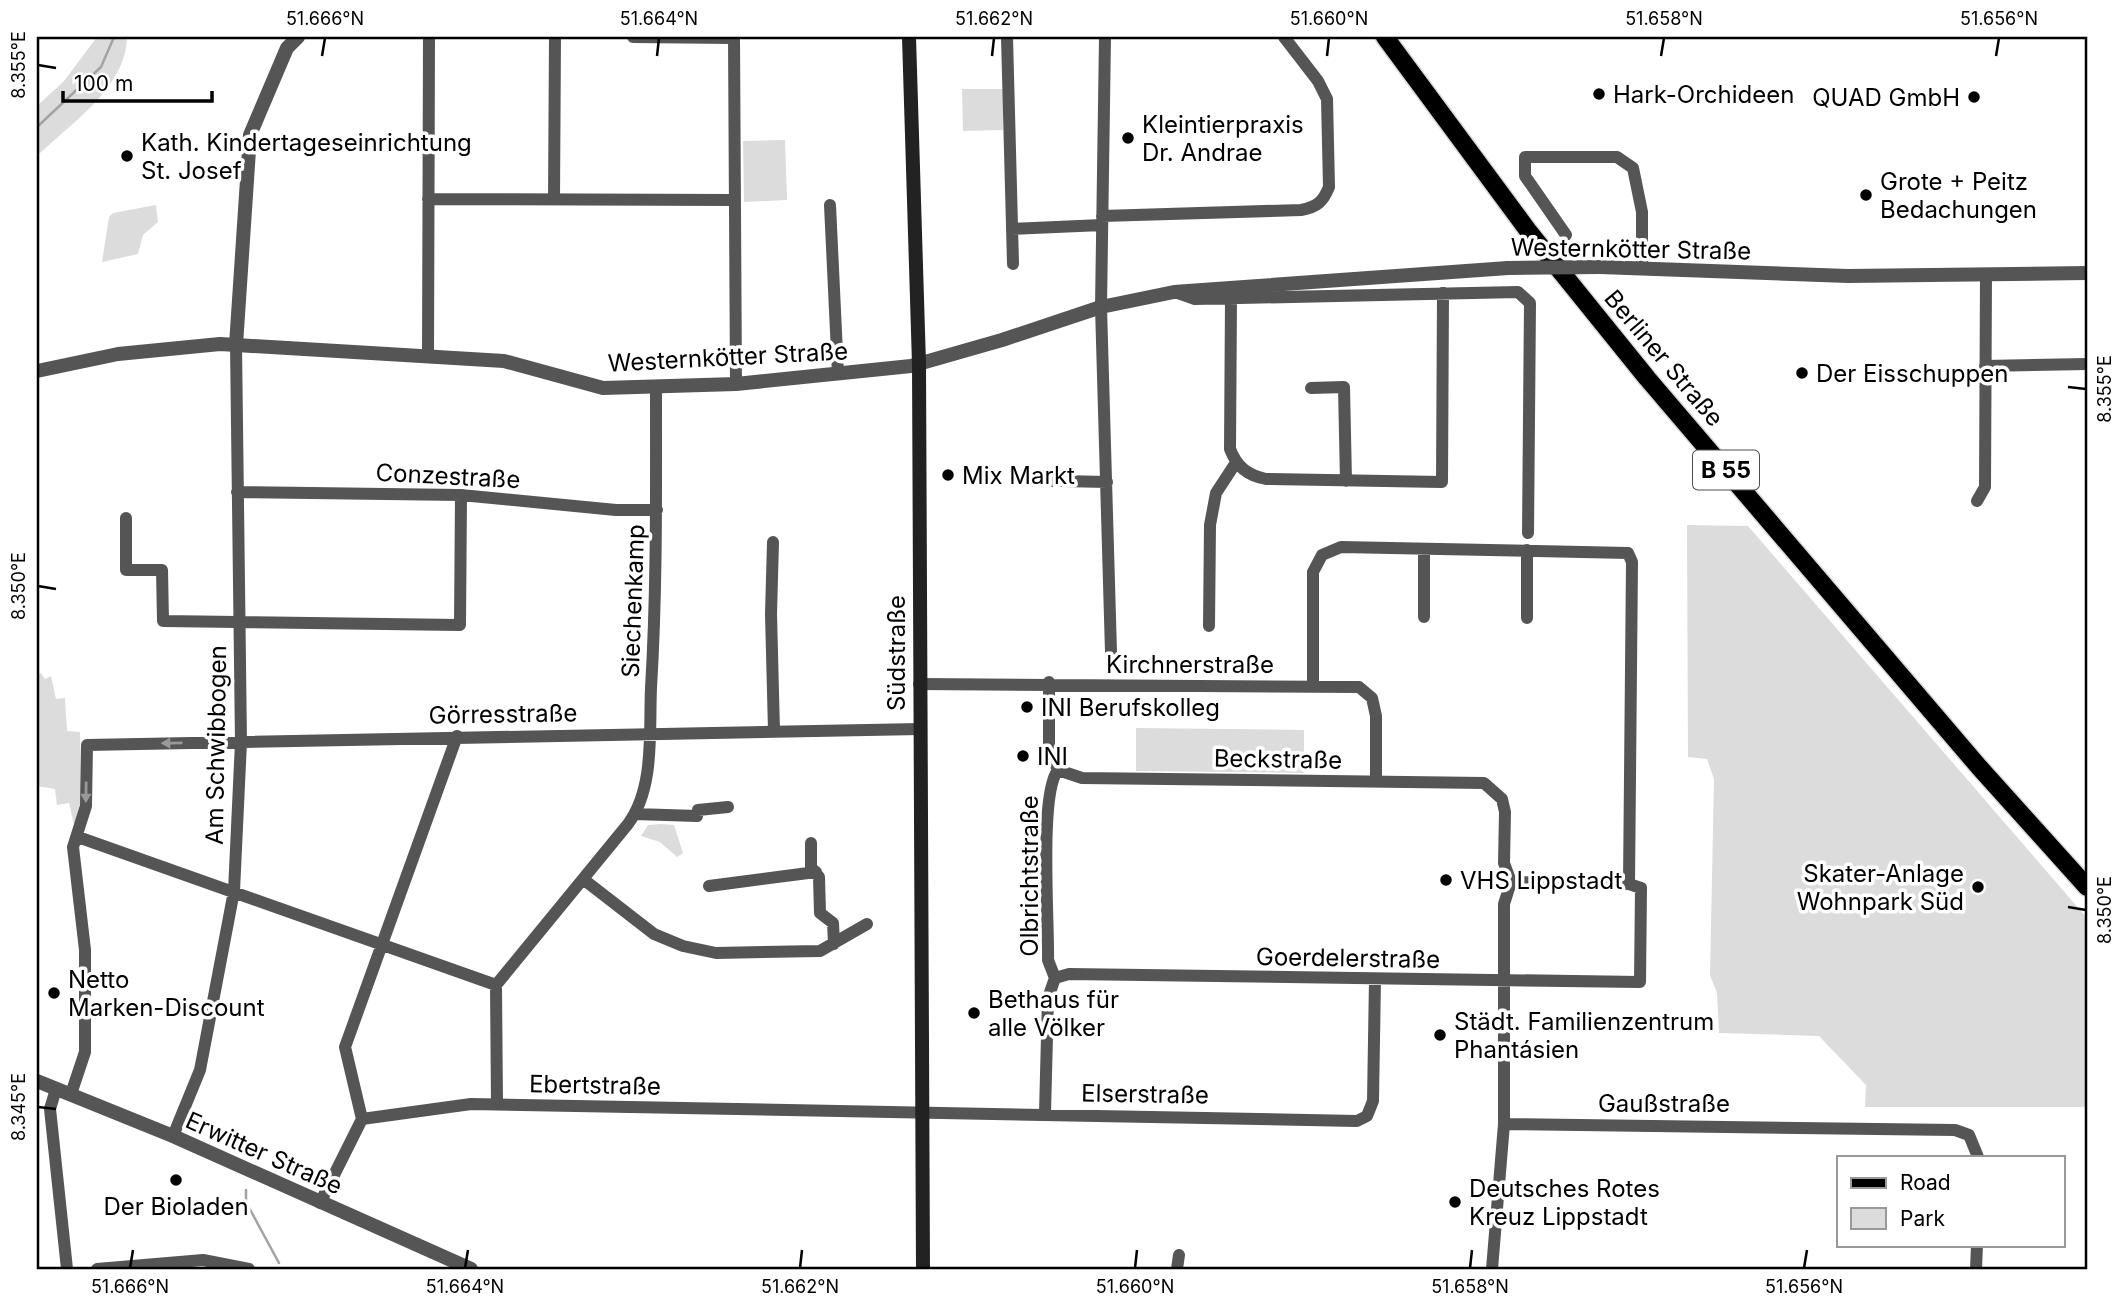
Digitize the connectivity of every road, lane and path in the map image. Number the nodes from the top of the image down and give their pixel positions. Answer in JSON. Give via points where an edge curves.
{"nodes":[{"id":1,"x":429,"y":37,"type":"edge"},
{"id":2,"x":555,"y":37,"type":"edge"},
{"id":3,"x":633,"y":37,"type":"edge"},
{"id":4,"x":909,"y":37,"type":"edge"},
{"id":5,"x":1007,"y":37,"type":"edge"},
{"id":6,"x":1105,"y":37,"type":"edge"},
{"id":7,"x":1284,"y":37,"type":"edge"},
{"id":8,"x":1385,"y":37,"type":"edge"},
{"id":9,"x":734,"y":38,"type":"edge"},
{"id":10,"x":291,"y":39,"type":"edge"},
{"id":11,"x":428,"y":199,"type":"junction"},
{"id":12,"x":554,"y":200,"type":"junction"},
{"id":13,"x":733,"y":200,"type":"junction"},
{"id":14,"x":831,"y":205,"type":"dead end"},
{"id":15,"x":1102,"y":221,"type":"junction"},
{"id":16,"x":1012,"y":229,"type":"junction"},
{"id":17,"x":1566,"y":236,"type":"dead end"},
{"id":18,"x":1013,"y":264,"type":"dead end"},
{"id":19,"x":1642,"y":268,"type":"junction"},
{"id":20,"x":2087,"y":273,"type":"edge"},
{"id":21,"x":1986,"y":275,"type":"junction"},
{"id":22,"x":1174,"y":292,"type":"junction"},
{"id":23,"x":1443,"y":293,"type":"junction"},
{"id":24,"x":1231,"y":299,"type":"junction"},
{"id":25,"x":1101,"y":307,"type":"junction"},
{"id":26,"x":236,"y":345,"type":"junction"},
{"id":27,"x":428,"y":356,"type":"junction"},
{"id":28,"x":919,"y":363,"type":"junction"},
{"id":29,"x":2087,"y":364,"type":"edge"},
{"id":30,"x":1985,"y":366,"type":"junction"},
{"id":31,"x":37,"y":371,"type":"edge"},
{"id":32,"x":838,"y":374,"type":"junction"},
{"id":33,"x":736,"y":384,"type":"junction"},
{"id":34,"x":656,"y":388,"type":"junction"},
{"id":35,"x":1311,"y":388,"type":"dead end"},
{"id":36,"x":1235,"y":464,"type":"junction"},
{"id":37,"x":1017,"y":480,"type":"dead end"},
{"id":38,"x":1346,"y":481,"type":"junction"},
{"id":39,"x":1107,"y":482,"type":"junction"},
{"id":40,"x":237,"y":492,"type":"junction"},
{"id":41,"x":461,"y":495,"type":"junction"},
{"id":42,"x":1977,"y":501,"type":"dead end"},
{"id":43,"x":657,"y":510,"type":"junction"},
{"id":44,"x":126,"y":518,"type":"dead end"},
{"id":45,"x":1528,"y":533,"type":"dead end"},
{"id":46,"x":773,"y":542,"type":"dead end"},
{"id":47,"x":1424,"y":549,"type":"junction"},
{"id":48,"x":1527,"y":550,"type":"junction"},
{"id":49,"x":1424,"y":617,"type":"dead end"},
{"id":50,"x":1527,"y":618,"type":"dead end"},
{"id":51,"x":239,"y":622,"type":"junction"},
{"id":52,"x":1209,"y":626,"type":"dead end"},
{"id":53,"x":1111,"y":652,"type":"dead end"},
{"id":54,"x":1049,"y":682,"type":"junction"},
{"id":55,"x":919,"y":684,"type":"junction"},
{"id":56,"x":1313,"y":685,"type":"junction"},
{"id":57,"x":920,"y":729,"type":"junction"},
{"id":58,"x":774,"y":731,"type":"junction"},
{"id":59,"x":649,"y":733,"type":"junction"},
{"id":60,"x":457,"y":736,"type":"junction"},
{"id":61,"x":240,"y":742,"type":"junction"},
{"id":62,"x":1059,"y":770,"type":"junction"},
{"id":63,"x":1376,"y":781,"type":"junction"},
{"id":64,"x":728,"y":807,"type":"dead end"},
{"id":65,"x":635,"y":814,"type":"junction"},
{"id":66,"x":78,"y":837,"type":"junction"},
{"id":67,"x":811,"y":843,"type":"dead end"},
{"id":68,"x":816,"y":872,"type":"junction"},
{"id":69,"x":583,"y":878,"type":"junction"},
{"id":70,"x":1511,"y":882,"type":"junction"},
{"id":71,"x":1629,"y":884,"type":"junction"},
{"id":72,"x":709,"y":886,"type":"dead end"},
{"id":73,"x":2087,"y":887,"type":"edge"},
{"id":74,"x":234,"y":891,"type":"junction"},
{"id":75,"x":867,"y":924,"type":"dead end"},
{"id":76,"x":384,"y":944,"type":"junction"},
{"id":77,"x":834,"y":944,"type":"junction"},
{"id":78,"x":1055,"y":978,"type":"junction"},
{"id":79,"x":1374,"y":979,"type":"junction"},
{"id":80,"x":1503,"y":980,"type":"junction"},
{"id":81,"x":496,"y":985,"type":"junction"},
{"id":82,"x":37,"y":1081,"type":"edge"},
{"id":83,"x":56,"y":1089,"type":"junction"},
{"id":84,"x":71,"y":1094,"type":"junction"},
{"id":85,"x":497,"y":1104,"type":"junction"},
{"id":86,"x":922,"y":1111,"type":"junction"},
{"id":87,"x":1045,"y":1113,"type":"junction"},
{"id":88,"x":362,"y":1119,"type":"junction"},
{"id":89,"x":1504,"y":1124,"type":"junction"},
{"id":90,"x":173,"y":1136,"type":"junction"},
{"id":91,"x":1978,"y":1156,"type":"edge"},
{"id":92,"x":320,"y":1203,"type":"junction"},
{"id":93,"x":1977,"y":1246,"type":"edge"},
{"id":94,"x":1179,"y":1255,"type":"dead end"},
{"id":95,"x":223,"y":1266,"type":"edge"},
{"id":96,"x":67,"y":1269,"type":"edge"},
{"id":97,"x":97,"y":1269,"type":"edge"},
{"id":98,"x":248,"y":1269,"type":"edge"},
{"id":99,"x":471,"y":1269,"type":"edge"},
{"id":100,"x":923,"y":1269,"type":"edge"},
{"id":101,"x":1177,"y":1269,"type":"edge"},
{"id":102,"x":1492,"y":1269,"type":"edge"},
{"id":103,"x":1976,"y":1269,"type":"edge"}],
"edges":[{"from":1,"to":11,"type":"street"},
{"from":2,"to":12,"type":"street"},
{"from":3,"to":9,"type":"street"},
{"from":4,"to":28,"type":"main road","name":"Südstraße"},
{"from":5,"to":16,"type":"street"},
{"from":6,"to":15,"type":"street"},
{"from":7,"to":15,"type":"street","via":[[1327,99],[1329,187],[1324,200],[1301,210]]},
{"from":8,"to":73,"type":"main road","name":"Berliner Straße","number":"B 55","via":[[1529,232],[1647,378]]},
{"from":9,"to":13,"type":"street"},
{"from":10,"to":26,"type":"street","via":[[250,135]]},
{"from":11,"to":12,"type":"street"},
{"from":11,"to":27,"type":"street"},
{"from":12,"to":13,"type":"street"},
{"from":13,"to":33,"type":"street"},
{"from":14,"to":32,"type":"street"},
{"from":15,"to":16,"type":"street"},
{"from":15,"to":25,"type":"street"},
{"from":16,"to":18,"type":"street"},
{"from":17,"to":19,"type":"street","via":[[1525,176],[1525,157],[1617,157],[1633,168],[1642,212]]},
{"from":19,"to":21,"type":"street","name":"Westernkötter Straße","via":[[1767,275]]},
{"from":19,"to":22,"type":"street","name":"Westernkötter Straße","bridge":true,"via":[[1508,268]]},
{"from":20,"to":21,"type":"street","name":"Westernkötter Straße"},
{"from":21,"to":30,"type":"street"},
{"from":22,"to":24,"type":"street","name":"Westernkötter Straße","via":[[1195,299]]},
{"from":22,"to":25,"type":"street","name":"Westernkötter Straße"},
{"from":23,"to":24,"type":"street","name":"Westernkötter Straße"},
{"from":23,"to":38,"type":"street","via":[[1442,482]]},
{"from":23,"to":45,"type":"street","name":"Westernkötter Straße","via":[[1518,292],[1530,303]]},
{"from":24,"to":36,"type":"street","via":[[1230,449]]},
{"from":25,"to":28,"type":"street","name":"Westernkötter Straße"},
{"from":25,"to":39,"type":"street"},
{"from":26,"to":27,"type":"street","name":"Westernkötter Straße"},
{"from":26,"to":31,"type":"street","name":"Westernkötter Straße","via":[[139,351]]},
{"from":26,"to":40,"type":"street","name":"Am Schwibbogen"},
{"from":27,"to":34,"type":"street","name":"Westernkötter Straße","via":[[504,361],[603,388]]},
{"from":28,"to":32,"type":"street","name":"Westernkötter Straße"},
{"from":28,"to":55,"type":"main road","name":"Südstraße"},
{"from":29,"to":30,"type":"street"},
{"from":30,"to":42,"type":"street","via":[[1985,488]]},
{"from":32,"to":33,"type":"street","name":"Westernkötter Straße"},
{"from":33,"to":34,"type":"street","name":"Westernkötter Straße"},
{"from":34,"to":43,"type":"street","name":"Siechenkamp"},
{"from":35,"to":38,"type":"street","via":[[1344,387]]},
{"from":36,"to":38,"type":"street","via":[[1266,479]]},
{"from":36,"to":52,"type":"street","via":[[1216,493],[1210,525]]},
{"from":37,"to":39,"type":"street"},
{"from":39,"to":53,"type":"street"},
{"from":40,"to":41,"type":"street","name":"Conzestraße"},
{"from":40,"to":51,"type":"street","name":"Am Schwibbogen"},
{"from":41,"to":43,"type":"street","name":"Conzestraße"},
{"from":41,"to":51,"type":"street","via":[[460,625]]},
{"from":43,"to":59,"type":"street","name":"Siechenkamp"},
{"from":44,"to":51,"type":"street","via":[[126,570],[162,570],[163,621]]},
{"from":46,"to":58,"type":"street"},
{"from":47,"to":48,"type":"street"},
{"from":47,"to":49,"type":"street"},
{"from":47,"to":56,"type":"street","via":[[1341,547],[1322,555],[1312,572]]},
{"from":48,"to":50,"type":"street"},
{"from":48,"to":71,"type":"street","via":[[1628,553],[1632,562]]},
{"from":51,"to":61,"type":"street","name":"Am Schwibbogen"},
{"from":54,"to":55,"type":"street","name":"Kirchnerstraße"},
{"from":54,"to":56,"type":"street","name":"Kirchnerstraße"},
{"from":54,"to":62,"type":"street","name":"Olbrichtstraße","via":[[1049,750]]},
{"from":55,"to":57,"type":"main road","name":"Südstraße"},
{"from":56,"to":63,"type":"street","name":"Kirchnerstraße","via":[[1359,687],[1372,698]]},
{"from":57,"to":58,"type":"street","name":"Görresstraße"},
{"from":57,"to":86,"type":"main road","name":"Südstraße"},
{"from":58,"to":59,"type":"street","name":"Görresstraße"},
{"from":59,"to":60,"type":"street","name":"Görresstraße"},
{"from":59,"to":65,"type":"street","name":"Siechenkamp","via":[[647,769]]},
{"from":60,"to":61,"type":"street","name":"Görresstraße"},
{"from":60,"to":76,"type":"street"},
{"from":61,"to":66,"type":"street","name":"Görresstraße","one_way":true,"via":[[87,745],[86,806]]},
{"from":61,"to":74,"type":"street","name":"Am Schwibbogen"},
{"from":62,"to":63,"type":"street","name":"Beckstraße","via":[[1082,778]]},
{"from":62,"to":78,"type":"street","name":"Olbrichtstraße","via":[[1049,787],[1048,831],[1048,960]]},
{"from":63,"to":70,"type":"street","name":"Beckstraße","via":[[1483,783],[1495,791],[1505,811],[1504,863]]},
{"from":64,"to":65,"type":"street","via":[[698,810],[697,816]]},
{"from":65,"to":69,"type":"street","name":"Siechenkamp"},
{"from":66,"to":74,"type":"street"},
{"from":66,"to":84,"type":"street","via":[[73,847],[85,950],[85,1052]]},
{"from":67,"to":68,"type":"street","via":[[811,867]]},
{"from":68,"to":72,"type":"street"},
{"from":68,"to":77,"type":"street","via":[[820,913],[833,923]]},
{"from":69,"to":77,"type":"street","via":[[654,934],[683,946],[716,953],[805,953]]},
{"from":69,"to":81,"type":"street","name":"Siechenkamp"},
{"from":70,"to":71,"type":"street"},
{"from":70,"to":80,"type":"street","via":[[1504,905]]},
{"from":71,"to":80,"type":"street","name":"Goerdelerstraße","via":[[1641,888],[1640,982]]},
{"from":74,"to":76,"type":"street"},
{"from":74,"to":90,"type":"street","name":"Am Schwibbogen","via":[[200,1070]]},
{"from":75,"to":77,"type":"street"},
{"from":76,"to":81,"type":"street"},
{"from":76,"to":88,"type":"street","via":[[345,1047]]},
{"from":78,"to":79,"type":"street","name":"Goerdelerstraße","via":[[1069,974]]},
{"from":78,"to":87,"type":"street","name":"Olbrichtstraße","via":[[1048,998]]},
{"from":79,"to":80,"type":"street","name":"Goerdelerstraße"},
{"from":79,"to":87,"type":"street","name":"Elserstraße","via":[[1373,1101],[1367,1116],[1357,1121]]},
{"from":80,"to":89,"type":"street"},
{"from":81,"to":85,"type":"street"},
{"from":82,"to":83,"type":"street","name":"Erwitter Straße"},
{"from":83,"to":84,"type":"street","name":"Erwitter Straße"},
{"from":83,"to":96,"type":"street","via":[[50,1109]]},
{"from":84,"to":90,"type":"street","name":"Erwitter Straße"},
{"from":85,"to":86,"type":"street","name":"Ebertstraße"},
{"from":85,"to":88,"type":"street","name":"Ebertstraße"},
{"from":86,"to":87,"type":"street","name":"Elserstraße"},
{"from":86,"to":100,"type":"main road","name":"Südstraße"},
{"from":88,"to":92,"type":"street"},
{"from":89,"to":91,"type":"street","name":"Gaußstraße","via":[[1955,1130],[1969,1135]]},
{"from":89,"to":102,"type":"street"},
{"from":90,"to":92,"type":"street","name":"Erwitter Straße"},
{"from":92,"to":99,"type":"street","name":"Erwitter Straße"},
{"from":93,"to":103,"type":"street"},
{"from":94,"to":101,"type":"street"},
{"from":95,"to":97,"type":"street","via":[[203,1260]]},
{"from":95,"to":98,"type":"street"}]}
